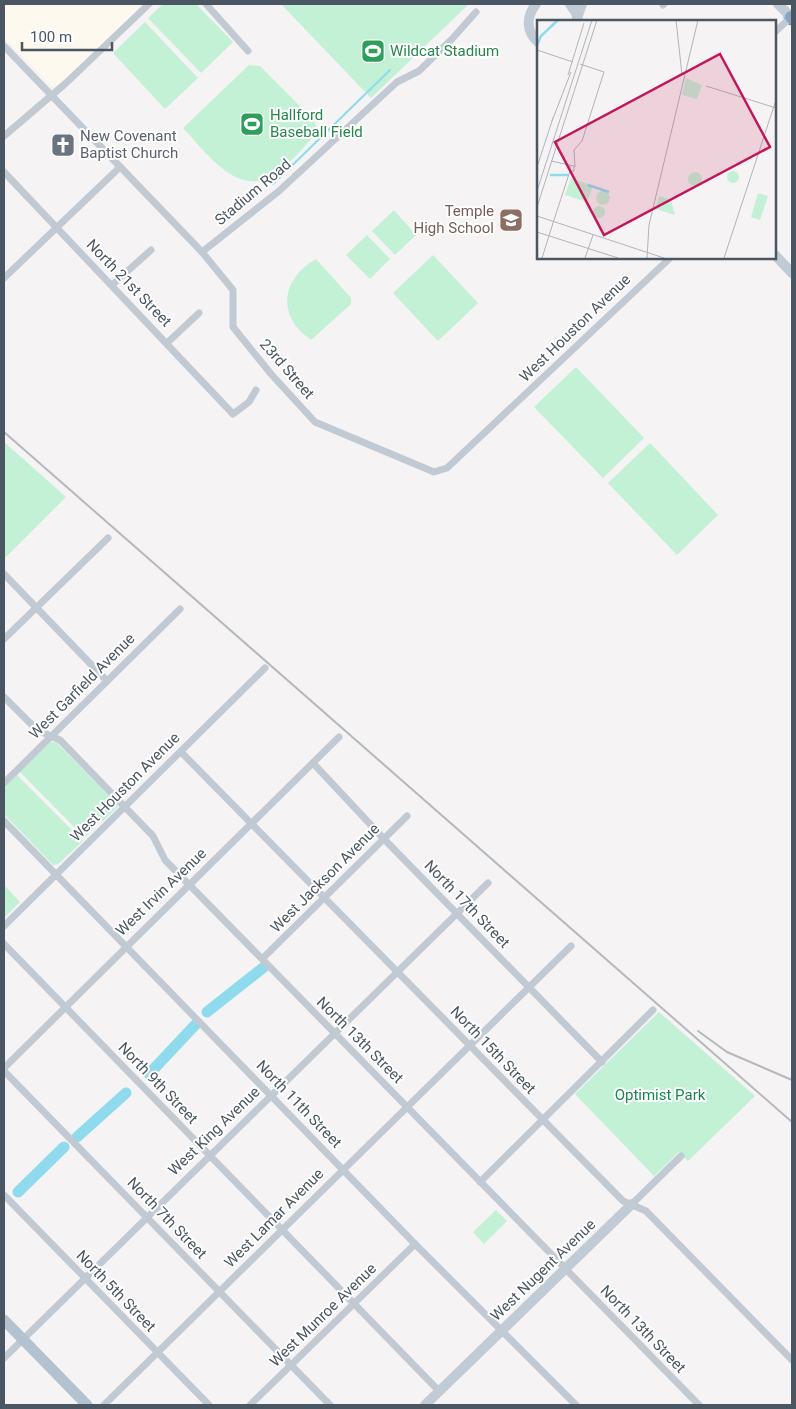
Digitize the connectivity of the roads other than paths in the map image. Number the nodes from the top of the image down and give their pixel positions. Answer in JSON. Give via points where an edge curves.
{"nodes":[{"id":1,"x":149,"y":4,"type":"edge"},
{"id":2,"x":206,"y":4,"type":"edge"},
{"id":3,"x":526,"y":4,"type":"edge"},
{"id":4,"x":536,"y":4,"type":"edge"},
{"id":5,"x":570,"y":4,"type":"edge"},
{"id":6,"x":582,"y":4,"type":"edge"},
{"id":7,"x":778,"y":4,"type":"edge"},
{"id":8,"x":476,"y":12,"type":"dead end"},
{"id":9,"x":529,"y":18,"type":"junction"},
{"id":10,"x":792,"y":18,"type":"edge"},
{"id":11,"x":578,"y":20,"type":"edge"},
{"id":12,"x":776,"y":31,"type":"edge"},
{"id":13,"x":537,"y":41,"type":"edge"},
{"id":14,"x":4,"y":46,"type":"edge"},
{"id":15,"x":248,"y":51,"type":"dead end"},
{"id":16,"x":51,"y":94,"type":"junction"},
{"id":17,"x":4,"y":136,"type":"edge"},
{"id":18,"x":120,"y":167,"type":"junction"},
{"id":19,"x":4,"y":172,"type":"edge"},
{"id":20,"x":56,"y":226,"type":"junction"},
{"id":21,"x":151,"y":250,"type":"dead end"},
{"id":22,"x":202,"y":252,"type":"junction"},
{"id":23,"x":776,"y":256,"type":"edge"},
{"id":24,"x":669,"y":259,"type":"edge"},
{"id":25,"x":792,"y":273,"type":"edge"},
{"id":26,"x":4,"y":278,"type":"edge"},
{"id":27,"x":112,"y":285,"type":"junction"},
{"id":28,"x":199,"y":313,"type":"dead end"},
{"id":29,"x":167,"y":343,"type":"junction"},
{"id":30,"x":256,"y":390,"type":"dead end"},
{"id":31,"x":499,"y":420,"type":"joint"},
{"id":32,"x":108,"y":538,"type":"dead end"},
{"id":33,"x":4,"y":574,"type":"edge"},
{"id":34,"x":36,"y":608,"type":"junction"},
{"id":35,"x":180,"y":608,"type":"dead end"},
{"id":36,"x":4,"y":639,"type":"edge"},
{"id":37,"x":265,"y":668,"type":"dead end"},
{"id":38,"x":107,"y":681,"type":"junction"},
{"id":39,"x":4,"y":696,"type":"edge"},
{"id":40,"x":50,"y":737,"type":"junction"},
{"id":41,"x":340,"y":737,"type":"dead end"},
{"id":42,"x":180,"y":752,"type":"junction"},
{"id":43,"x":313,"y":763,"type":"junction"},
{"id":44,"x":4,"y":783,"type":"edge"},
{"id":45,"x":124,"y":806,"type":"junction"},
{"id":46,"x":407,"y":816,"type":"dead end"},
{"id":47,"x":4,"y":821,"type":"edge"},
{"id":48,"x":251,"y":824,"type":"junction"},
{"id":49,"x":384,"y":839,"type":"junction"},
{"id":50,"x":57,"y":875,"type":"junction"},
{"id":51,"x":488,"y":884,"type":"dead end"},
{"id":52,"x":188,"y":885,"type":"junction"},
{"id":53,"x":324,"y":898,"type":"junction"},
{"id":54,"x":457,"y":913,"type":"junction"},
{"id":55,"x":4,"y":926,"type":"edge"},
{"id":56,"x":4,"y":944,"type":"edge"},
{"id":57,"x":127,"y":945,"type":"junction"},
{"id":58,"x":572,"y":946,"type":"dead end"},
{"id":59,"x":263,"y":958,"type":"junction"},
{"id":60,"x":396,"y":972,"type":"junction"},
{"id":61,"x":529,"y":987,"type":"junction"},
{"id":62,"x":64,"y":1007,"type":"junction"},
{"id":63,"x":654,"y":1010,"type":"dead end"},
{"id":64,"x":334,"y":1033,"type":"junction"},
{"id":65,"x":470,"y":1046,"type":"junction"},
{"id":66,"x":602,"y":1062,"type":"junction"},
{"id":67,"x":4,"y":1068,"type":"edge"},
{"id":68,"x":4,"y":1071,"type":"edge"},
{"id":69,"x":271,"y":1095,"type":"junction"},
{"id":70,"x":407,"y":1107,"type":"junction"},
{"id":71,"x":543,"y":1121,"type":"junction"},
{"id":72,"x":209,"y":1154,"type":"junction"},
{"id":73,"x":682,"y":1156,"type":"dead end"},
{"id":74,"x":343,"y":1169,"type":"junction"},
{"id":75,"x":480,"y":1182,"type":"junction"},
{"id":76,"x":4,"y":1195,"type":"edge"},
{"id":77,"x":632,"y":1204,"type":"junction"},
{"id":78,"x":146,"y":1217,"type":"junction"},
{"id":79,"x":281,"y":1230,"type":"junction"},
{"id":80,"x":415,"y":1244,"type":"junction"},
{"id":81,"x":565,"y":1269,"type":"junction"},
{"id":82,"x":85,"y":1277,"type":"junction"},
{"id":83,"x":220,"y":1292,"type":"junction"},
{"id":84,"x":354,"y":1304,"type":"junction"},
{"id":85,"x":4,"y":1320,"type":"edge"},
{"id":86,"x":502,"y":1330,"type":"junction"},
{"id":87,"x":23,"y":1340,"type":"junction"},
{"id":88,"x":157,"y":1352,"type":"junction"},
{"id":89,"x":4,"y":1358,"type":"edge"},
{"id":90,"x":792,"y":1360,"type":"edge"},
{"id":91,"x":291,"y":1366,"type":"junction"},
{"id":92,"x":439,"y":1391,"type":"junction"},
{"id":93,"x":573,"y":1404,"type":"edge"},
{"id":94,"x":87,"y":1405,"type":"edge"},
{"id":95,"x":104,"y":1405,"type":"edge"},
{"id":96,"x":209,"y":1405,"type":"edge"},
{"id":97,"x":250,"y":1405,"type":"edge"},
{"id":98,"x":330,"y":1405,"type":"edge"},
{"id":99,"x":425,"y":1405,"type":"edge"},
{"id":100,"x":699,"y":1405,"type":"edge"}],
"edges":[{"from":1,"to":16,"type":"street"},
{"from":2,"to":15,"type":"street"},
{"from":3,"to":9,"type":"street"},
{"from":4,"to":9,"type":"street"},
{"from":5,"to":11,"type":"street"},
{"from":6,"to":11,"type":"street"},
{"from":7,"to":10,"type":"street"},
{"from":8,"to":22,"type":"street","name":"Stadium Road","via":[[419,71],[397,82],[279,191]]},
{"from":9,"to":13,"type":"street","via":[[532,35]]},
{"from":10,"to":12,"type":"street"},
{"from":14,"to":16,"type":"street","name":"23rd Street"},
{"from":16,"to":17,"type":"street"},
{"from":16,"to":18,"type":"street","name":"23rd Street"},
{"from":18,"to":20,"type":"street"},
{"from":18,"to":22,"type":"street","name":"23rd Street"},
{"from":19,"to":20,"type":"street","name":"North 21st Street"},
{"from":20,"to":26,"type":"street"},
{"from":20,"to":27,"type":"street","name":"North 21st Street"},
{"from":21,"to":27,"type":"street"},
{"from":22,"to":31,"type":"street","name":"23rd Street","via":[[233,290],[233,327],[316,422],[434,472],[447,468]]},
{"from":23,"to":25,"type":"street"},
{"from":24,"to":31,"type":"street","name":"West Houston Avenue"},
{"from":27,"to":29,"type":"street","name":"North 21st Street"},
{"from":28,"to":29,"type":"street"},
{"from":29,"to":30,"type":"street","name":"North 21st Street","via":[[233,414],[249,402]]},
{"from":32,"to":34,"type":"street"},
{"from":33,"to":34,"type":"street"},
{"from":34,"to":36,"type":"street"},
{"from":34,"to":38,"type":"street"},
{"from":35,"to":38,"type":"street","name":"West Garfield Avenue"},
{"from":37,"to":42,"type":"street","name":"West Houston Avenue"},
{"from":38,"to":40,"type":"street","name":"West Garfield Avenue"},
{"from":39,"to":40,"type":"street","name":"North 13th Street","via":[[37,730]]},
{"from":40,"to":44,"type":"street","name":"West Garfield Avenue"},
{"from":40,"to":45,"type":"street","name":"North 13th Street","via":[[60,740]]},
{"from":41,"to":43,"type":"street","name":"West Irvin Avenue"},
{"from":42,"to":45,"type":"street","name":"West Houston Avenue"},
{"from":42,"to":48,"type":"street","name":"North 15th Street"},
{"from":43,"to":48,"type":"street","name":"West Irvin Avenue"},
{"from":43,"to":49,"type":"street","name":"North 17th Street"},
{"from":45,"to":50,"type":"street","name":"West Houston Avenue"},
{"from":45,"to":52,"type":"street","name":"North 13th Street","via":[[153,836],[164,860]]},
{"from":46,"to":49,"type":"street","name":"West Jackson Avenue"},
{"from":47,"to":50,"type":"street","name":"North 11th Street"},
{"from":48,"to":52,"type":"street","name":"West Irvin Avenue"},
{"from":48,"to":53,"type":"street","name":"North 15th Street"},
{"from":49,"to":53,"type":"street","name":"West Jackson Avenue"},
{"from":49,"to":54,"type":"street","name":"North 17th Street"},
{"from":50,"to":55,"type":"street","name":"West Houston Avenue"},
{"from":50,"to":57,"type":"street","name":"North 11th Street"},
{"from":51,"to":54,"type":"street","name":"West King Avenue"},
{"from":52,"to":57,"type":"street","name":"West Irvin Avenue"},
{"from":52,"to":59,"type":"street","name":"North 13th Street"},
{"from":53,"to":59,"type":"street","name":"West Jackson Avenue"},
{"from":53,"to":60,"type":"street","name":"North 15th Street"},
{"from":54,"to":60,"type":"street","name":"West King Avenue"},
{"from":54,"to":61,"type":"street","name":"North 17th Street"},
{"from":56,"to":62,"type":"street","name":"North 9th Street"},
{"from":57,"to":62,"type":"street","name":"West Irvin Avenue"},
{"from":57,"to":69,"type":"street","name":"North 11th Street"},
{"from":58,"to":61,"type":"street","name":"West Lamar Avenue"},
{"from":59,"to":64,"type":"street","name":"North 13th Street"},
{"from":60,"to":64,"type":"street","name":"West King Avenue"},
{"from":60,"to":65,"type":"street","name":"North 15th Street"},
{"from":61,"to":65,"type":"street","name":"West Lamar Avenue"},
{"from":61,"to":66,"type":"street","name":"North 17th Street"},
{"from":62,"to":67,"type":"street","name":"West Irvin Avenue"},
{"from":62,"to":72,"type":"street","name":"North 9th Street"},
{"from":63,"to":66,"type":"street"},
{"from":64,"to":69,"type":"street","name":"West King Avenue"},
{"from":64,"to":70,"type":"street","name":"North 13th Street"},
{"from":65,"to":70,"type":"street","name":"West Lamar Avenue"},
{"from":65,"to":71,"type":"street","name":"North 15th Street"},
{"from":66,"to":71,"type":"street"},
{"from":68,"to":78,"type":"street","name":"North 7th Street"},
{"from":69,"to":72,"type":"street","name":"West King Avenue"},
{"from":69,"to":74,"type":"street","name":"North 11th Street"},
{"from":70,"to":74,"type":"street","name":"West Lamar Avenue"},
{"from":70,"to":75,"type":"street","name":"North 13th Street"},
{"from":71,"to":75,"type":"street"},
{"from":71,"to":77,"type":"street","name":"North 15th Street","via":[[623,1201]]},
{"from":72,"to":78,"type":"street","name":"West King Avenue"},
{"from":72,"to":79,"type":"street","name":"North 9th Street"},
{"from":73,"to":77,"type":"street","name":"West Nugent Avenue"},
{"from":74,"to":79,"type":"street","name":"West Lamar Avenue"},
{"from":74,"to":80,"type":"street","name":"North 11th Street"},
{"from":75,"to":81,"type":"street","name":"North 13th Street"},
{"from":76,"to":82,"type":"street","name":"North 5th Street"},
{"from":77,"to":81,"type":"street","name":"West Nugent Avenue"},
{"from":77,"to":90,"type":"street","name":"North 15th Street","via":[[646,1211]]},
{"from":78,"to":82,"type":"street","name":"West King Avenue"},
{"from":78,"to":83,"type":"street","name":"North 7th Street"},
{"from":79,"to":83,"type":"street","name":"West Lamar Avenue"},
{"from":79,"to":84,"type":"street","name":"North 9th Street"},
{"from":80,"to":84,"type":"street","name":"West Munroe Avenue"},
{"from":80,"to":86,"type":"street","name":"North 11th Street"},
{"from":81,"to":86,"type":"street","name":"West Nugent Avenue"},
{"from":81,"to":100,"type":"street","name":"North 13th Street"},
{"from":82,"to":87,"type":"street","name":"West King Avenue"},
{"from":82,"to":88,"type":"street","name":"North 5th Street"},
{"from":83,"to":88,"type":"street","name":"West Lamar Avenue"},
{"from":83,"to":91,"type":"street","name":"North 7th Street"},
{"from":84,"to":91,"type":"street","name":"West Munroe Avenue"},
{"from":84,"to":92,"type":"street","name":"North 9th Street"},
{"from":85,"to":87,"type":"main road"},
{"from":86,"to":92,"type":"street","name":"West Nugent Avenue"},
{"from":86,"to":93,"type":"street","name":"North 11th Street"},
{"from":87,"to":89,"type":"street","name":"West King Avenue"},
{"from":87,"to":94,"type":"main road"},
{"from":88,"to":95,"type":"street","name":"West Lamar Avenue"},
{"from":88,"to":96,"type":"street","name":"North 5th Street"},
{"from":91,"to":97,"type":"street","name":"West Munroe Avenue"},
{"from":91,"to":98,"type":"street","name":"North 7th Street"},
{"from":92,"to":99,"type":"street","name":"West Nugent Avenue"}]}
